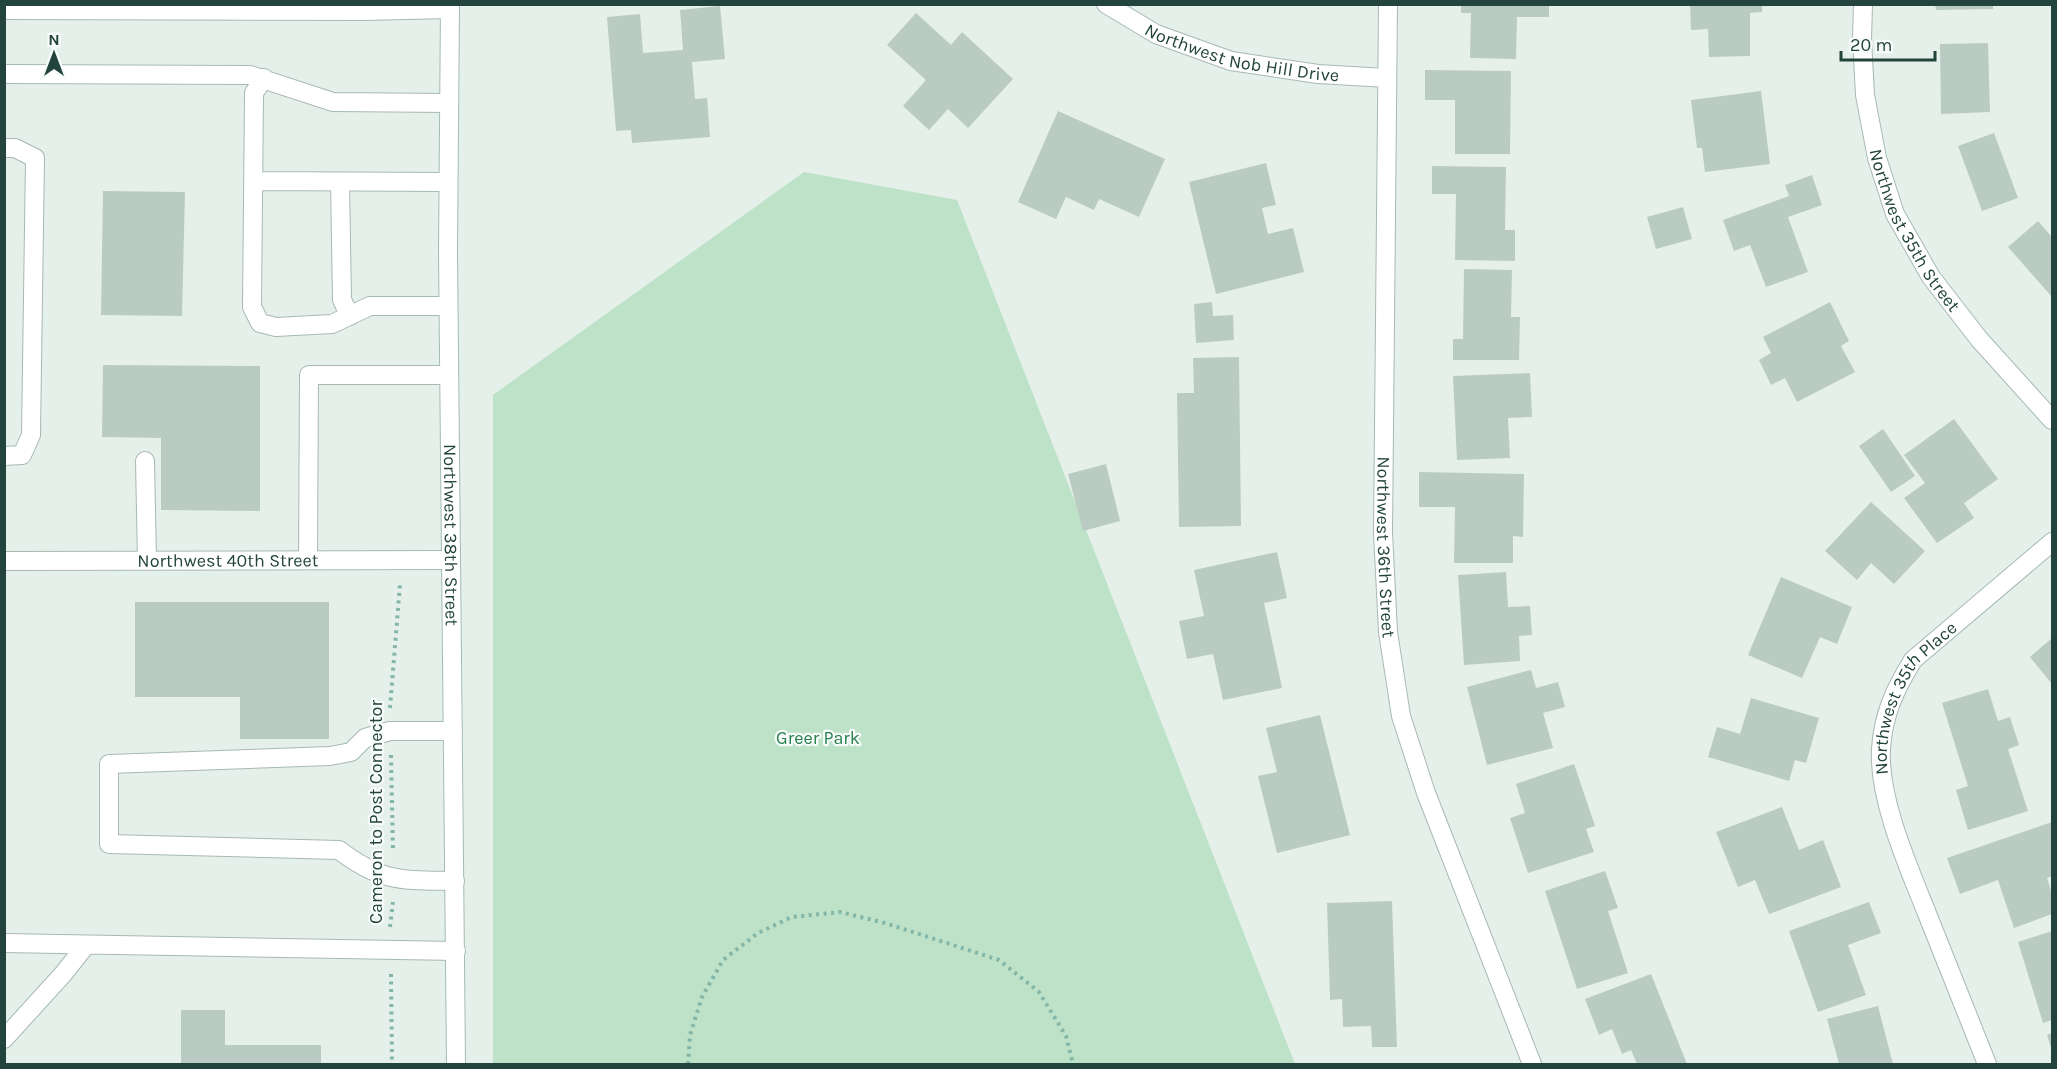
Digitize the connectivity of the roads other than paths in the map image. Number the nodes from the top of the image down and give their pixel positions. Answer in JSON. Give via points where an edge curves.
{"nodes":[{"id":1,"x":1106,"y":4,"type":"edge"},
{"id":2,"x":1388,"y":4,"type":"edge"},
{"id":3,"x":1863,"y":4,"type":"edge"},
{"id":4,"x":450,"y":7,"type":"edge"},
{"id":5,"x":364,"y":8,"type":"edge"},
{"id":6,"x":4,"y":10,"type":"edge"},
{"id":7,"x":4,"y":74,"type":"edge"},
{"id":8,"x":264,"y":78,"type":"junction"},
{"id":9,"x":1387,"y":78,"type":"junction"},
{"id":10,"x":449,"y":102,"type":"junction"},
{"id":11,"x":4,"y":148,"type":"edge"},
{"id":12,"x":254,"y":181,"type":"junction"},
{"id":13,"x":340,"y":182,"type":"junction"},
{"id":14,"x":448,"y":182,"type":"junction"},
{"id":15,"x":448,"y":306,"type":"junction"},
{"id":16,"x":350,"y":316,"type":"junction"},
{"id":17,"x":449,"y":375,"type":"junction"},
{"id":18,"x":2052,"y":420,"type":"edge"},
{"id":19,"x":4,"y":456,"type":"edge"},
{"id":20,"x":145,"y":462,"type":"dead end"},
{"id":21,"x":2052,"y":542,"type":"edge"},
{"id":22,"x":147,"y":560,"type":"junction"},
{"id":23,"x":308,"y":560,"type":"junction"},
{"id":24,"x":451,"y":560,"type":"junction"},
{"id":25,"x":4,"y":561,"type":"edge"},
{"id":26,"x":453,"y":731,"type":"junction"},
{"id":27,"x":455,"y":881,"type":"junction"},
{"id":28,"x":4,"y":943,"type":"edge"},
{"id":29,"x":86,"y":945,"type":"junction"},
{"id":30,"x":456,"y":951,"type":"junction"},
{"id":31,"x":4,"y":1039,"type":"edge"},
{"id":32,"x":456,"y":1065,"type":"edge"},
{"id":33,"x":1532,"y":1065,"type":"edge"},
{"id":34,"x":1987,"y":1065,"type":"edge"}],
"edges":[{"from":1,"to":9,"type":"street","name":"Northwest Nob Hill Drive","via":[[1156,34],[1231,61],[1318,74]]},
{"from":2,"to":9,"type":"street","name":"Northwest 36th Street"},
{"from":3,"to":18,"type":"street","name":"Northwest 35th Street","via":[[1865,95],[1895,214],[1931,277],[1979,339]]},
{"from":4,"to":5,"type":"street"},
{"from":4,"to":10,"type":"street","name":"Northwest 38th Street"},
{"from":5,"to":6,"type":"street"},
{"from":7,"to":8,"type":"street","via":[[218,73]]},
{"from":8,"to":10,"type":"street","via":[[333,102]]},
{"from":8,"to":12,"type":"street","via":[[254,93]]},
{"from":9,"to":33,"type":"street","name":"Northwest 36th Street","via":[[1383,533],[1390,642],[1401,716],[1426,793]]},
{"from":10,"to":14,"type":"street","name":"Northwest 38th Street"},
{"from":11,"to":19,"type":"street","via":[[15,148],[35,158],[31,435],[22,455]]},
{"from":12,"to":13,"type":"street"},
{"from":12,"to":16,"type":"street","via":[[252,307],[260,323],[276,327],[332,324]]},
{"from":13,"to":14,"type":"street"},
{"from":13,"to":16,"type":"street","via":[[342,300]]},
{"from":14,"to":15,"type":"street","name":"Northwest 38th Street"},
{"from":15,"to":16,"type":"street","via":[[370,306]]},
{"from":15,"to":17,"type":"street","name":"Northwest 38th Street"},
{"from":17,"to":23,"type":"street","via":[[309,375]]},
{"from":17,"to":24,"type":"street","name":"Northwest 38th Street"},
{"from":20,"to":22,"type":"street"},
{"from":21,"to":34,"type":"street","name":"Northwest 35th Place","via":[[1913,660],[1884,718],[1881,761],[1895,828]]},
{"from":22,"to":23,"type":"street","name":"Northwest 40th Street"},
{"from":22,"to":25,"type":"street","name":"Northwest 40th Street"},
{"from":23,"to":24,"type":"street","name":"Northwest 40th Street"},
{"from":24,"to":26,"type":"street","name":"Northwest 38th Street"},
{"from":26,"to":27,"type":"street","name":"Northwest 38th Street"},
{"from":26,"to":27,"type":"street","via":[[390,731],[365,738],[351,752],[330,756],[110,764],[109,844],[339,850],[359,866],[382,876]]},
{"from":27,"to":30,"type":"street","name":"Northwest 38th Street"},
{"from":28,"to":29,"type":"street"},
{"from":29,"to":30,"type":"street"},
{"from":29,"to":31,"type":"street"},
{"from":30,"to":32,"type":"street","name":"Northwest 38th Street"}]}
